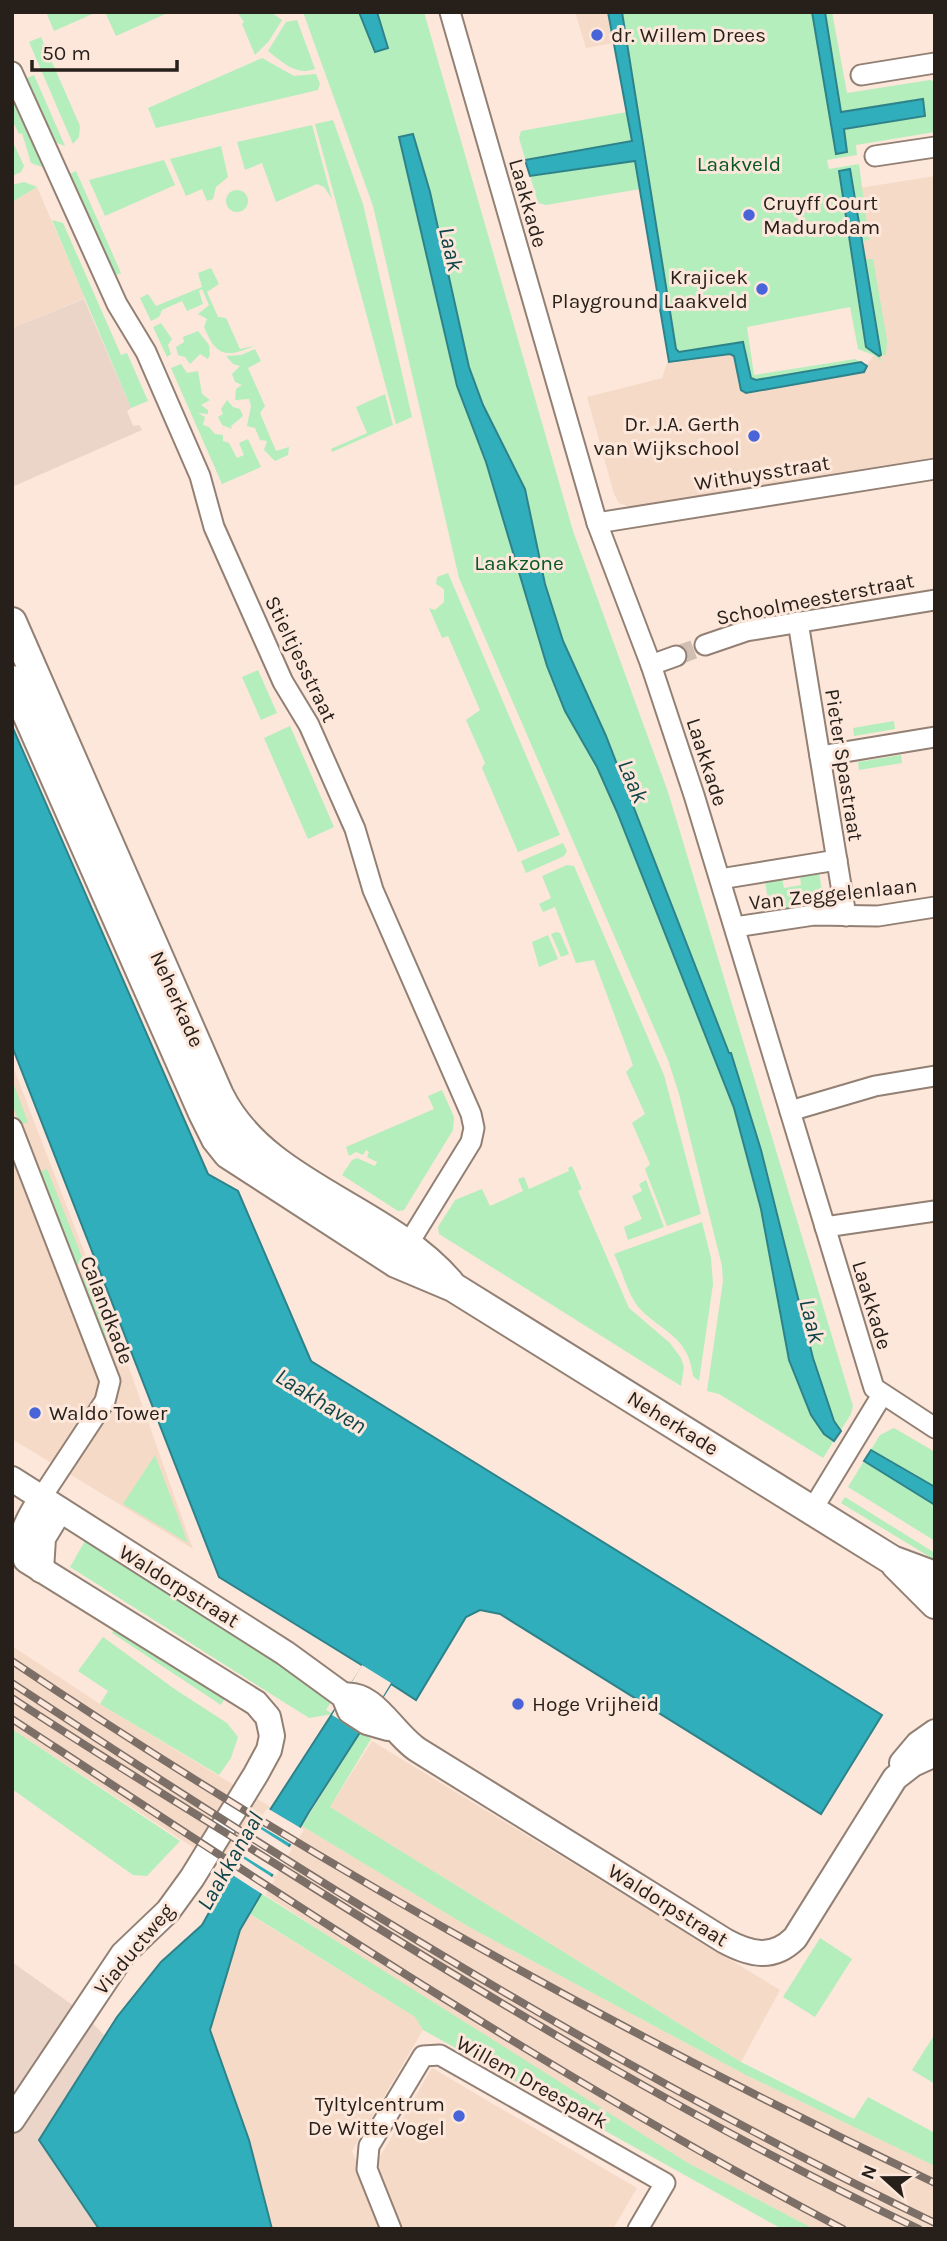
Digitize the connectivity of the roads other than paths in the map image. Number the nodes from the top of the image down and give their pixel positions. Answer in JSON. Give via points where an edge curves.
{"nodes":[{"id":1,"x":450,"y":12,"type":"edge"},
{"id":2,"x":935,"y":63,"type":"edge"},
{"id":3,"x":12,"y":72,"type":"edge"},
{"id":4,"x":861,"y":75,"type":"dead end"},
{"id":5,"x":935,"y":147,"type":"edge"},
{"id":6,"x":875,"y":156,"type":"dead end"},
{"id":7,"x":935,"y":469,"type":"edge"},
{"id":8,"x":597,"y":523,"type":"junction"},
{"id":9,"x":935,"y":600,"type":"edge"},
{"id":10,"x":12,"y":622,"type":"edge"},
{"id":11,"x":798,"y":622,"type":"junction"},
{"id":12,"x":705,"y":645,"type":"tunnel mouth"},
{"id":13,"x":676,"y":656,"type":"tunnel mouth"},
{"id":14,"x":651,"y":665,"type":"junction"},
{"id":15,"x":12,"y":680,"type":"edge"},
{"id":16,"x":935,"y":737,"type":"edge"},
{"id":17,"x":820,"y":756,"type":"junction"},
{"id":18,"x":837,"y":860,"type":"junction"},
{"id":19,"x":720,"y":879,"type":"junction"},
{"id":20,"x":935,"y":907,"type":"edge"},
{"id":21,"x":846,"y":916,"type":"junction"},
{"id":22,"x":735,"y":927,"type":"junction"},
{"id":23,"x":935,"y":1076,"type":"edge"},
{"id":24,"x":790,"y":1111,"type":"junction"},
{"id":25,"x":12,"y":1128,"type":"edge"},
{"id":26,"x":935,"y":1211,"type":"edge"},
{"id":27,"x":824,"y":1227,"type":"junction"},
{"id":28,"x":402,"y":1253,"type":"junction"},
{"id":29,"x":882,"y":1395,"type":"junction"},
{"id":30,"x":935,"y":1428,"type":"edge"},
{"id":31,"x":12,"y":1479,"type":"edge"},
{"id":32,"x":51,"y":1504,"type":"junction"},
{"id":33,"x":812,"y":1510,"type":"junction"},
{"id":34,"x":892,"y":1560,"type":"junction"},
{"id":35,"x":935,"y":1576,"type":"edge"},
{"id":36,"x":935,"y":1604,"type":"edge"},
{"id":37,"x":935,"y":1732,"type":"edge"},
{"id":38,"x":935,"y":1754,"type":"edge"},
{"id":39,"x":891,"y":1784,"type":"junction"},
{"id":40,"x":12,"y":2120,"type":"edge"},
{"id":41,"x":391,"y":2229,"type":"edge"},
{"id":42,"x":638,"y":2229,"type":"edge"}],
"edges":[{"from":1,"to":8,"type":"street","name":"Laakkade"},
{"from":2,"to":4,"type":"street"},
{"from":3,"to":28,"type":"street","name":"Stieltjesstraat","via":[[117,304],[145,349],[202,482],[214,527],[283,682],[309,725],[361,847],[373,890],[473,1117],[471,1142]]},
{"from":5,"to":6,"type":"street"},
{"from":7,"to":8,"type":"street","name":"Withuysstraat"},
{"from":8,"to":14,"type":"street","name":"Laakkade"},
{"from":9,"to":11,"type":"street","name":"Schoolmeesterstraat"},
{"from":10,"to":28,"type":"main road","name":"Neherkade","via":[[232,1120],[268,1155]]},
{"from":11,"to":12,"type":"street","name":"Schoolmeesterstraat","via":[[740,632]]},
{"from":11,"to":17,"type":"street","name":"Pieter Spastraat"},
{"from":13,"to":14,"type":"street"},
{"from":14,"to":19,"type":"street","name":"Laakkade"},
{"from":15,"to":28,"type":"main road","name":"Neherkade","via":[[216,1139],[256,1175]]},
{"from":16,"to":17,"type":"street"},
{"from":17,"to":18,"type":"street","name":"Pieter Spastraat"},
{"from":18,"to":19,"type":"street","name":"Van Zeggelenlaan"},
{"from":18,"to":21,"type":"street","name":"Pieter Spastraat"},
{"from":19,"to":22,"type":"street","name":"Laakkade"},
{"from":20,"to":21,"type":"street","name":"Van Zeggelenlaan"},
{"from":21,"to":22,"type":"street","name":"Van Zeggelenlaan","via":[[814,915]]},
{"from":22,"to":24,"type":"street","name":"Laakkade"},
{"from":23,"to":24,"type":"street","via":[[867,1088]]},
{"from":24,"to":27,"type":"street","name":"Laakkade"},
{"from":25,"to":32,"type":"street","name":"Calandkade","via":[[110,1381],[105,1401]]},
{"from":26,"to":27,"type":"street"},
{"from":27,"to":29,"type":"street","name":"Laakkade","via":[[873,1384]]},
{"from":28,"to":33,"type":"main road","name":"Neherkade","via":[[425,1256],[453,1287]]},
{"from":29,"to":30,"type":"street"},
{"from":29,"to":33,"type":"street"},
{"from":31,"to":32,"type":"street","name":"Waldorpstraat"},
{"from":32,"to":39,"type":"street","name":"Waldorpstraat","via":[[285,1653],[344,1696],[350,1711],[372,1715],[410,1745],[725,1941],[761,1954],[783,1949],[799,1934]]},
{"from":32,"to":40,"type":"street","name":"Viaductweg","via":[[24,1528],[21,1543],[26,1560],[256,1703],[268,1717],[272,1735],[256,1774],[192,1878],[167,1911],[123,1954]]},
{"from":33,"to":34,"type":"main road","name":"Neherkade"},
{"from":34,"to":35,"type":"main road","name":"Neherkade"},
{"from":34,"to":36,"type":"main road","name":"Neherkade"},
{"from":37,"to":39,"type":"street","name":"Waldorpstraat","via":[[912,1750]]},
{"from":38,"to":39,"type":"street","name":"Waldorpstraat","via":[[906,1768]]},
{"from":41,"to":42,"type":"street","name":"Willem Dreespark","via":[[368,2169],[369,2146],[423,2056],[440,2055],[665,2183]]}]}
